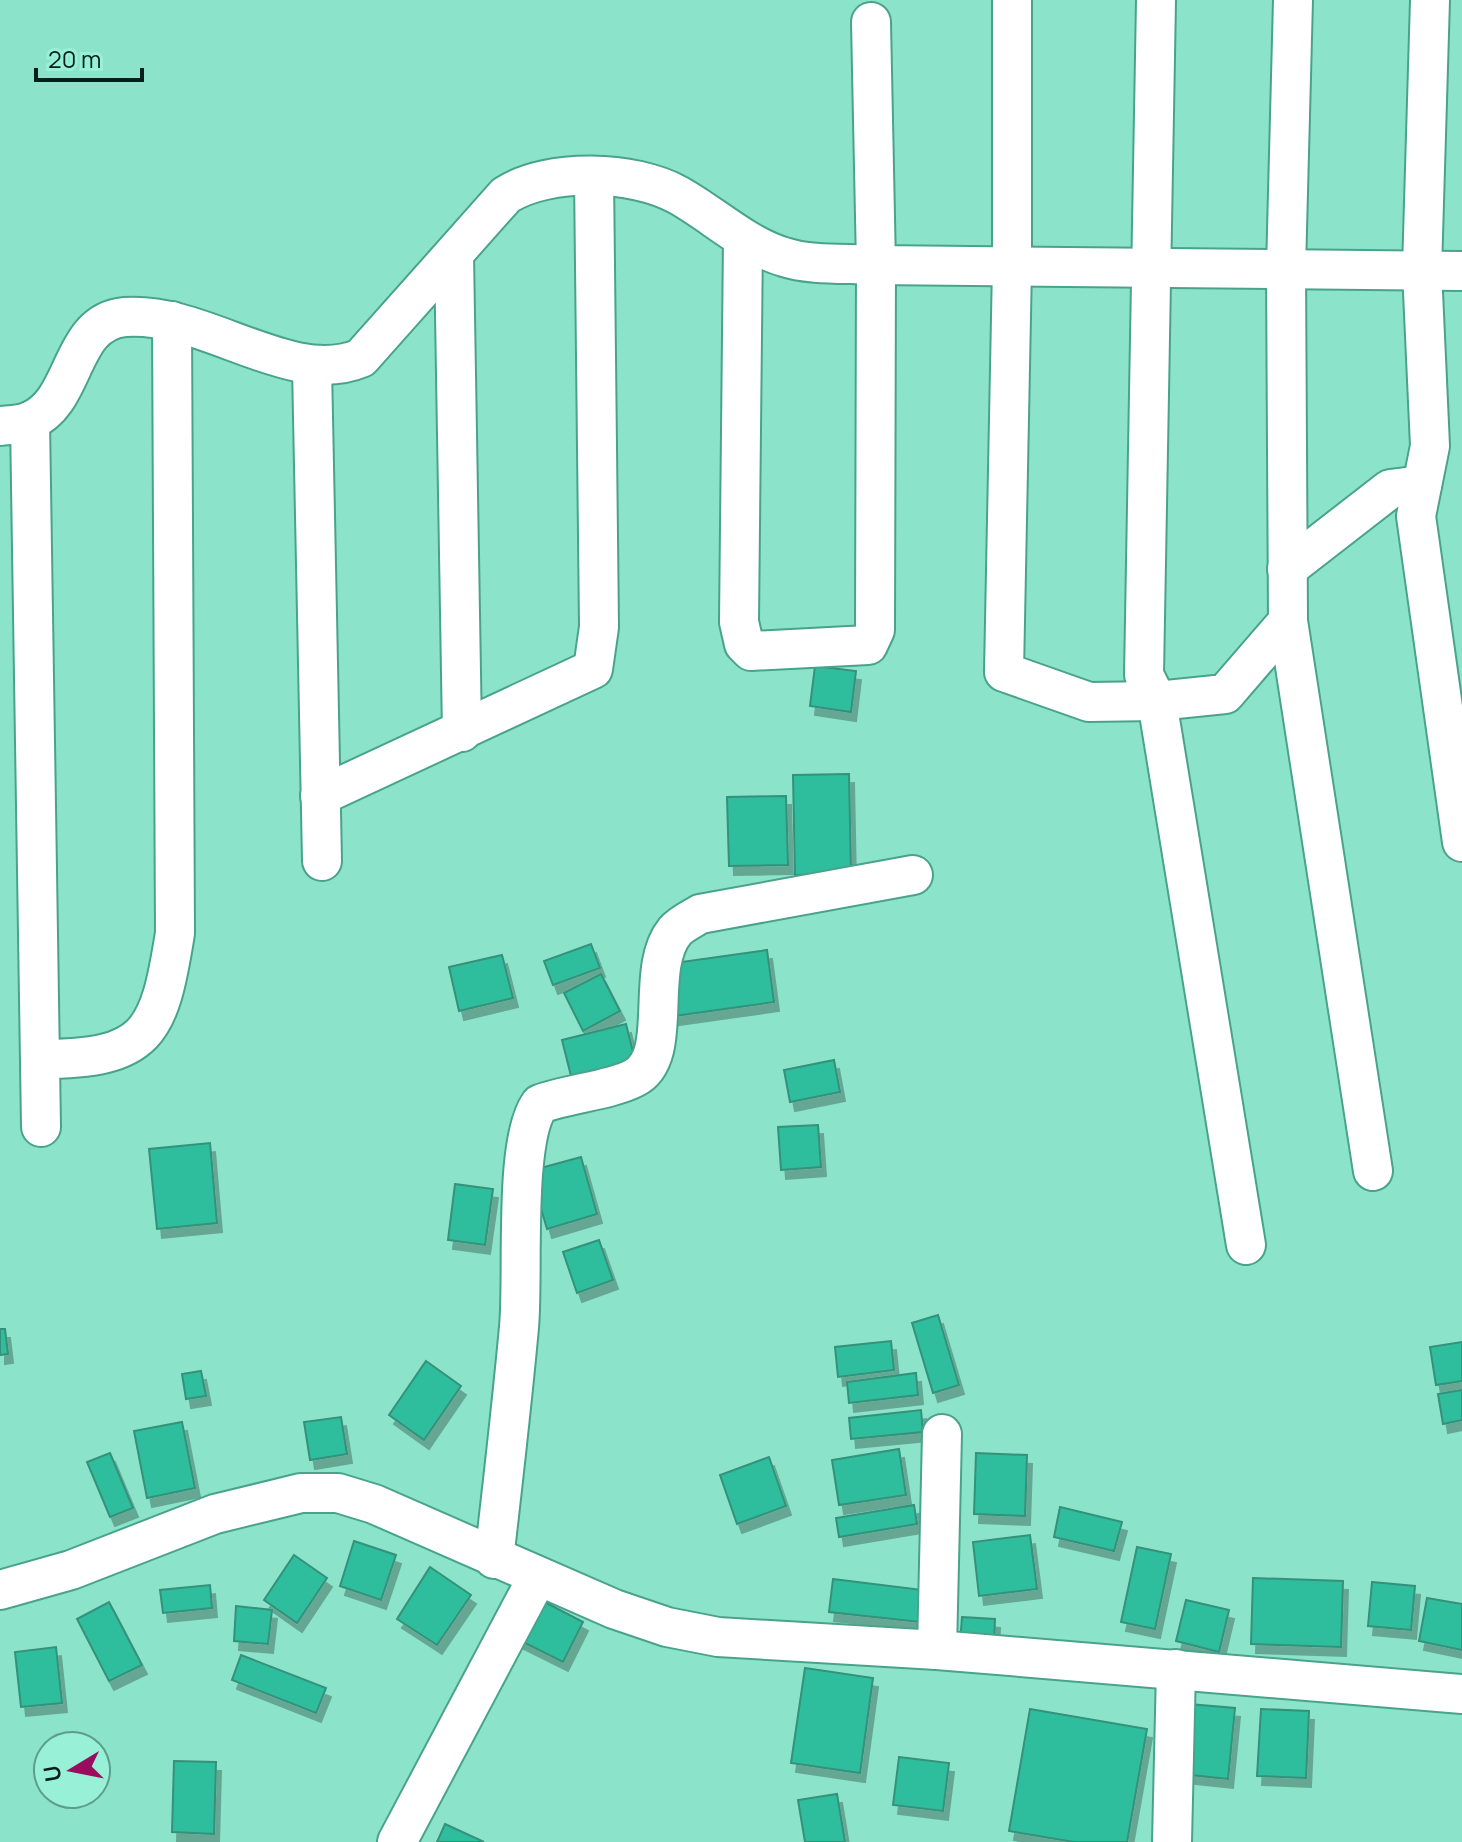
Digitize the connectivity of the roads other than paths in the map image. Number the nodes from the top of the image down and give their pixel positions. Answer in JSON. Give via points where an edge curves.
{"nodes":[{"id":1,"x":1012,"y":0,"type":"edge"},
{"id":2,"x":1156,"y":0,"type":"edge"},
{"id":3,"x":1293,"y":0,"type":"edge"},
{"id":4,"x":1430,"y":0,"type":"edge"},
{"id":5,"x":871,"y":22,"type":"dead end"},
{"id":6,"x":594,"y":176,"type":"junction"},
{"id":7,"x":743,"y":239,"type":"junction"},
{"id":8,"x":454,"y":255,"type":"junction"},
{"id":9,"x":876,"y":265,"type":"junction"},
{"id":10,"x":1012,"y":266,"type":"junction"},
{"id":11,"x":1153,"y":267,"type":"junction"},
{"id":12,"x":1286,"y":269,"type":"junction"},
{"id":13,"x":1422,"y":270,"type":"junction"},
{"id":14,"x":1462,"y":271,"type":"edge"},
{"id":15,"x":172,"y":321,"type":"junction"},
{"id":16,"x":312,"y":367,"type":"junction"},
{"id":17,"x":15,"y":424,"type":"edge"},
{"id":18,"x":1422,"y":485,"type":"junction"},
{"id":19,"x":1287,"y":569,"type":"junction"},
{"id":20,"x":1288,"y":621,"type":"junction"},
{"id":21,"x":1157,"y":701,"type":"junction"},
{"id":22,"x":462,"y":732,"type":"junction"},
{"id":23,"x":320,"y":796,"type":"junction"},
{"id":24,"x":1462,"y":842,"type":"edge"},
{"id":25,"x":322,"y":861,"type":"dead end"},
{"id":26,"x":913,"y":875,"type":"dead end"},
{"id":27,"x":40,"y":1059,"type":"junction"},
{"id":28,"x":41,"y":1127,"type":"dead end"},
{"id":29,"x":1373,"y":1171,"type":"dead end"},
{"id":30,"x":1246,"y":1245,"type":"dead end"},
{"id":31,"x":942,"y":1434,"type":"dead end"},
{"id":32,"x":494,"y":1559,"type":"junction"},
{"id":33,"x":537,"y":1578,"type":"junction"},
{"id":34,"x":0,"y":1590,"type":"edge"},
{"id":35,"x":937,"y":1650,"type":"junction"},
{"id":36,"x":1176,"y":1669,"type":"junction"},
{"id":37,"x":1462,"y":1694,"type":"edge"},
{"id":38,"x":397,"y":1842,"type":"edge"},
{"id":39,"x":1172,"y":1842,"type":"edge"}],
"edges":[{"from":1,"to":10,"type":"street"},
{"from":2,"to":11,"type":"street"},
{"from":3,"to":12,"type":"street"},
{"from":4,"to":13,"type":"street"},
{"from":5,"to":9,"type":"street"},
{"from":6,"to":7,"type":"street","via":[[674,193]]},
{"from":6,"to":8,"type":"street","via":[[521,186],[506,195]]},
{"from":6,"to":22,"type":"street","via":[[597,657],[585,676]]},
{"from":7,"to":9,"type":"street","via":[[787,259]]},
{"from":7,"to":9,"type":"street","via":[[739,622],[751,651],[868,645],[875,630]]},
{"from":8,"to":16,"type":"street","via":[[361,358]]},
{"from":8,"to":22,"type":"street"},
{"from":9,"to":10,"type":"street"},
{"from":10,"to":11,"type":"street"},
{"from":10,"to":21,"type":"street","via":[[1004,672],[1089,702]]},
{"from":11,"to":12,"type":"street"},
{"from":11,"to":21,"type":"street","via":[[1144,675]]},
{"from":12,"to":13,"type":"street"},
{"from":12,"to":19,"type":"street"},
{"from":13,"to":14,"type":"street"},
{"from":13,"to":18,"type":"street","via":[[1430,446]]},
{"from":15,"to":16,"type":"street"},
{"from":15,"to":17,"type":"street","via":[[122,317],[101,324],[91,333],[61,393]]},
{"from":15,"to":27,"type":"street","via":[[175,933],[167,987],[143,1037],[83,1059]]},
{"from":16,"to":23,"type":"street"},
{"from":17,"to":27,"type":"street"},
{"from":18,"to":19,"type":"street","via":[[1390,489]]},
{"from":18,"to":24,"type":"street","via":[[1416,516]]},
{"from":19,"to":20,"type":"street"},
{"from":20,"to":21,"type":"street","via":[[1225,694]]},
{"from":20,"to":29,"type":"street"},
{"from":21,"to":30,"type":"street"},
{"from":22,"to":23,"type":"street"},
{"from":23,"to":25,"type":"street"},
{"from":26,"to":32,"type":"street","via":[[700,914],[688,921],[663,949],[657,1042],[650,1066],[634,1078],[540,1104],[531,1115],[524,1147],[520,1324]]},
{"from":27,"to":28,"type":"street"},
{"from":31,"to":35,"type":"street"},
{"from":32,"to":33,"type":"street"},
{"from":32,"to":34,"type":"street","via":[[374,1504],[338,1493],[301,1493],[215,1514],[71,1570]]},
{"from":33,"to":35,"type":"street","via":[[641,1618],[718,1637]]},
{"from":33,"to":38,"type":"street"},
{"from":35,"to":36,"type":"street"},
{"from":36,"to":37,"type":"street"},
{"from":36,"to":39,"type":"street"}]}
